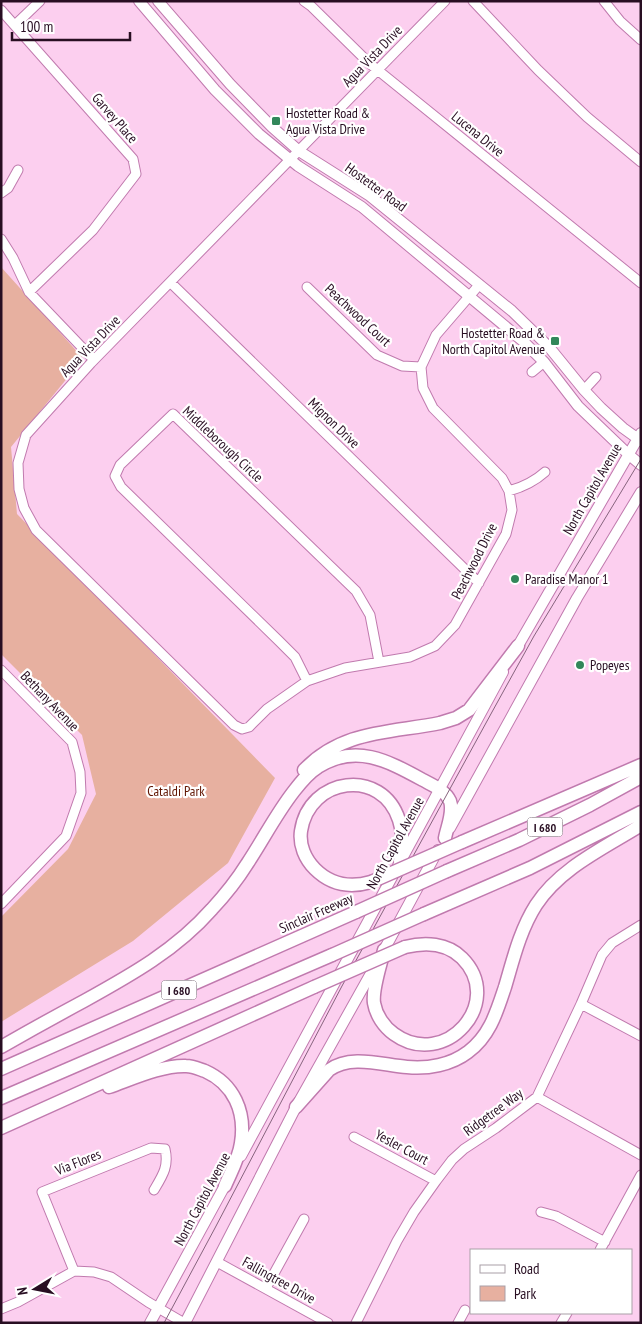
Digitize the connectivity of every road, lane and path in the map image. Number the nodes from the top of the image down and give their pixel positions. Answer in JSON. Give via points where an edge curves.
{"nodes":[{"id":1,"x":40,"y":1,"type":"edge"},
{"id":2,"x":139,"y":1,"type":"edge"},
{"id":3,"x":158,"y":1,"type":"edge"},
{"id":4,"x":445,"y":1,"type":"edge"},
{"id":5,"x":473,"y":1,"type":"edge"},
{"id":6,"x":604,"y":1,"type":"edge"},
{"id":7,"x":310,"y":3,"type":"edge"},
{"id":8,"x":1,"y":10,"type":"edge"},
{"id":9,"x":15,"y":25,"type":"junction"},
{"id":10,"x":641,"y":40,"type":"edge"},
{"id":11,"x":377,"y":70,"type":"junction"},
{"id":12,"x":299,"y":151,"type":"junction"},
{"id":13,"x":290,"y":160,"type":"junction"},
{"id":14,"x":641,"y":162,"type":"edge"},
{"id":15,"x":18,"y":170,"type":"dead end"},
{"id":16,"x":1,"y":194,"type":"edge"},
{"id":17,"x":1,"y":239,"type":"edge"},
{"id":18,"x":171,"y":283,"type":"junction"},
{"id":19,"x":641,"y":284,"type":"edge"},
{"id":20,"x":479,"y":285,"type":"junction"},
{"id":21,"x":307,"y":287,"type":"dead end"},
{"id":22,"x":29,"y":292,"type":"junction"},
{"id":23,"x":470,"y":296,"type":"junction"},
{"id":24,"x":94,"y":360,"type":"junction"},
{"id":25,"x":544,"y":362,"type":"junction"},
{"id":26,"x":420,"y":367,"type":"junction"},
{"id":27,"x":532,"y":372,"type":"dead end"},
{"id":28,"x":596,"y":377,"type":"dead end"},
{"id":29,"x":584,"y":390,"type":"junction"},
{"id":30,"x":640,"y":438,"type":"edge"},
{"id":31,"x":628,"y":454,"type":"junction"},
{"id":32,"x":641,"y":465,"type":"edge"},
{"id":33,"x":545,"y":472,"type":"dead end"},
{"id":34,"x":509,"y":491,"type":"junction"},
{"id":35,"x":641,"y":492,"type":"edge"},
{"id":36,"x":479,"y":583,"type":"junction"},
{"id":37,"x":518,"y":646,"type":"junction"},
{"id":38,"x":379,"y":662,"type":"junction"},
{"id":39,"x":1,"y":670,"type":"edge"},
{"id":40,"x":307,"y":681,"type":"junction"},
{"id":41,"x":242,"y":729,"type":"joint"},
{"id":42,"x":641,"y":765,"type":"edge"},
{"id":43,"x":641,"y":778,"type":"edge"},
{"id":44,"x":440,"y":789,"type":"junction"},
{"id":45,"x":281,"y":808,"type":"junction"},
{"id":46,"x":641,"y":812,"type":"edge"},
{"id":47,"x":641,"y":825,"type":"edge"},
{"id":48,"x":445,"y":838,"type":"junction"},
{"id":49,"x":400,"y":861,"type":"junction"},
{"id":50,"x":1,"y":904,"type":"edge"},
{"id":51,"x":641,"y":925,"type":"edge"},
{"id":52,"x":384,"y":950,"type":"junction"},
{"id":53,"x":581,"y":1004,"type":"junction"},
{"id":54,"x":641,"y":1036,"type":"edge"},
{"id":55,"x":1,"y":1046,"type":"edge"},
{"id":56,"x":1,"y":1069,"type":"edge"},
{"id":57,"x":536,"y":1097,"type":"junction"},
{"id":58,"x":1,"y":1098,"type":"edge"},
{"id":59,"x":52,"y":1106,"type":"junction"},
{"id":60,"x":296,"y":1107,"type":"junction"},
{"id":61,"x":1,"y":1128,"type":"edge"},
{"id":62,"x":354,"y":1137,"type":"dead end"},
{"id":63,"x":641,"y":1155,"type":"edge"},
{"id":64,"x":641,"y":1175,"type":"edge"},
{"id":65,"x":436,"y":1181,"type":"junction"},
{"id":66,"x":225,"y":1186,"type":"junction"},
{"id":67,"x":154,"y":1190,"type":"dead end"},
{"id":68,"x":541,"y":1212,"type":"dead end"},
{"id":69,"x":304,"y":1219,"type":"dead end"},
{"id":70,"x":602,"y":1246,"type":"edge"},
{"id":71,"x":216,"y":1262,"type":"junction"},
{"id":72,"x":74,"y":1271,"type":"junction"},
{"id":73,"x":266,"y":1288,"type":"junction"},
{"id":74,"x":158,"y":1308,"type":"junction"},
{"id":75,"x":1,"y":1309,"type":"edge"},
{"id":76,"x":465,"y":1310,"type":"dead end"},
{"id":77,"x":150,"y":1323,"type":"edge"},
{"id":78,"x":185,"y":1323,"type":"edge"},
{"id":79,"x":328,"y":1323,"type":"edge"},
{"id":80,"x":356,"y":1323,"type":"edge"},
{"id":81,"x":458,"y":1323,"type":"edge"}],
"edges":[{"from":1,"to":9,"type":"street"},
{"from":2,"to":13,"type":"main road","name":"Hostetter Road","via":[[215,90]]},
{"from":3,"to":12,"type":"main road","name":"Hostetter Road","via":[[230,84]]},
{"from":4,"to":11,"type":"street","name":"Agua Vista Drive"},
{"from":5,"to":14,"type":"street","via":[[586,118]]},
{"from":6,"to":10,"type":"street"},
{"from":7,"to":11,"type":"street","name":"Lucena Drive"},
{"from":8,"to":9,"type":"street","name":"Garvey Place"},
{"from":9,"to":22,"type":"street","name":"Garvey Place","via":[[133,159],[136,174],[93,230]]},
{"from":11,"to":12,"type":"street","name":"Agua Vista Drive"},
{"from":11,"to":19,"type":"street","name":"Lucena Drive"},
{"from":12,"to":13,"type":"street","name":"Agua Vista Drive"},
{"from":12,"to":20,"type":"main road","name":"Hostetter Road","via":[[370,196]]},
{"from":13,"to":18,"type":"street","name":"Agua Vista Drive"},
{"from":13,"to":23,"type":"main road","name":"Hostetter Road","via":[[362,207]]},
{"from":15,"to":16,"type":"street"},
{"from":17,"to":22,"type":"street"},
{"from":18,"to":24,"type":"street","name":"Agua Vista Drive"},
{"from":18,"to":36,"type":"street","name":"Mignon Drive"},
{"from":20,"to":23,"type":"street"},
{"from":20,"to":29,"type":"main road","name":"Hostetter Road","via":[[512,311],[553,351]]},
{"from":21,"to":26,"type":"street","name":"Peachwood Court","via":[[377,355],[402,366]]},
{"from":22,"to":24,"type":"street"},
{"from":23,"to":25,"type":"main road","name":"Hostetter Road"},
{"from":23,"to":26,"type":"street","via":[[436,335]]},
{"from":24,"to":41,"type":"street","name":"Agua Vista Drive","via":[[26,435],[18,463],[24,508],[36,530],[234,725]]},
{"from":25,"to":27,"type":"street"},
{"from":25,"to":31,"type":"main road","name":"Hostetter Road","via":[[578,406]]},
{"from":26,"to":34,"type":"street","via":[[422,388],[433,408],[502,478]]},
{"from":28,"to":29,"type":"street"},
{"from":29,"to":30,"type":"main road","name":"Hostetter Road","via":[[623,428]]},
{"from":30,"to":31,"type":"main road","name":"North Capitol Avenue"},
{"from":31,"to":32,"type":"main road","name":"Hostetter Road"},
{"from":31,"to":37,"type":"main road","name":"North Capitol Avenue"},
{"from":33,"to":34,"type":"street","via":[[528,485]]},
{"from":34,"to":36,"type":"street","name":"Peachwood Drive","via":[[512,510],[506,534]]},
{"from":35,"to":48,"type":"main road","via":[[577,598]]},
{"from":36,"to":38,"type":"street","name":"Peachwood Drive","via":[[455,625],[435,646],[410,658]]},
{"from":37,"to":44,"type":"main road","name":"North Capitol Avenue"},
{"from":37,"to":45,"type":"highway","via":[[470,710],[448,721],[360,737],[329,749],[297,777]]},
{"from":38,"to":40,"type":"street","name":"Peachwood Drive","via":[[345,668]]},
{"from":38,"to":40,"type":"street","name":"Middleborough Circle","via":[[370,615],[356,591],[173,414],[120,465],[115,476],[120,487],[279,641],[295,658]]},
{"from":39,"to":50,"type":"street","name":"Bethany Avenue","via":[[72,742],[82,793],[66,836]]},
{"from":40,"to":41,"type":"street","name":"Peachwood Drive","via":[[267,709],[249,727]]},
{"from":42,"to":49,"type":"highway","bridge":true,"via":[[371,882],[352,886],[333,882],[309,862],[302,844],[306,813],[320,796],[335,788],[354,785],[372,789],[388,801],[399,818]]},
{"from":43,"to":56,"type":"highway","name":"Sinclair Freeway","number":"I 680","bridge":true,"via":[[519,840]]},
{"from":44,"to":45,"type":"highway","via":[[395,765],[354,755],[326,763],[310,773]]},
{"from":44,"to":48,"type":"highway","via":[[451,806]]},
{"from":44,"to":49,"type":"main road","name":"North Capitol Avenue"},
{"from":45,"to":55,"type":"highway","via":[[234,882],[186,935],[137,971]]},
{"from":46,"to":58,"type":"highway","number":"I 680","bridge":true,"via":[[530,868]]},
{"from":47,"to":60,"type":"highway","via":[[577,864],[538,902],[524,929],[493,1020],[472,1049],[436,1066],[409,1068],[354,1062],[336,1065]]},
{"from":48,"to":52,"type":"main road"},
{"from":49,"to":66,"type":"main road","name":"North Capitol Avenue"},
{"from":51,"to":53,"type":"street","name":"Ridgetree Way","via":[[612,943],[602,955]]},
{"from":52,"to":59,"type":"highway","bridge":true,"via":[[374,991],[374,1001],[380,1018],[392,1032],[407,1042],[425,1045],[445,1041],[461,1031],[472,1015],[477,997],[470,968],[450,949],[415,944],[405,947],[314,987]]},
{"from":52,"to":60,"type":"main road"},
{"from":53,"to":54,"type":"street"},
{"from":53,"to":57,"type":"street","name":"Ridgetree Way"},
{"from":57,"to":63,"type":"street"},
{"from":57,"to":65,"type":"street","name":"Ridgetree Way","via":[[464,1149]]},
{"from":59,"to":61,"type":"highway"},
{"from":59,"to":66,"type":"highway","via":[[165,1069],[199,1068],[226,1085],[238,1102],[242,1132],[240,1150]]},
{"from":60,"to":71,"type":"main road"},
{"from":62,"to":65,"type":"street","name":"Yesler Court"},
{"from":64,"to":70,"type":"street"},
{"from":65,"to":80,"type":"street","name":"Ridgetree Way","via":[[397,1241]]},
{"from":66,"to":74,"type":"main road","name":"North Capitol Avenue"},
{"from":67,"to":72,"type":"street","name":"Via Flores","via":[[163,1176],[167,1160],[164,1149],[151,1148],[42,1192]]},
{"from":68,"to":70,"type":"street","via":[[556,1216]]},
{"from":69,"to":73,"type":"street"},
{"from":71,"to":73,"type":"street","name":"Fallingtree Drive"},
{"from":71,"to":78,"type":"main road"},
{"from":72,"to":74,"type":"street","via":[[111,1277]]},
{"from":72,"to":75,"type":"street"},
{"from":73,"to":79,"type":"street","name":"Fallingtree Drive"},
{"from":74,"to":77,"type":"main road","name":"North Capitol Avenue"},
{"from":74,"to":78,"type":"street"},
{"from":76,"to":81,"type":"street"}]}
